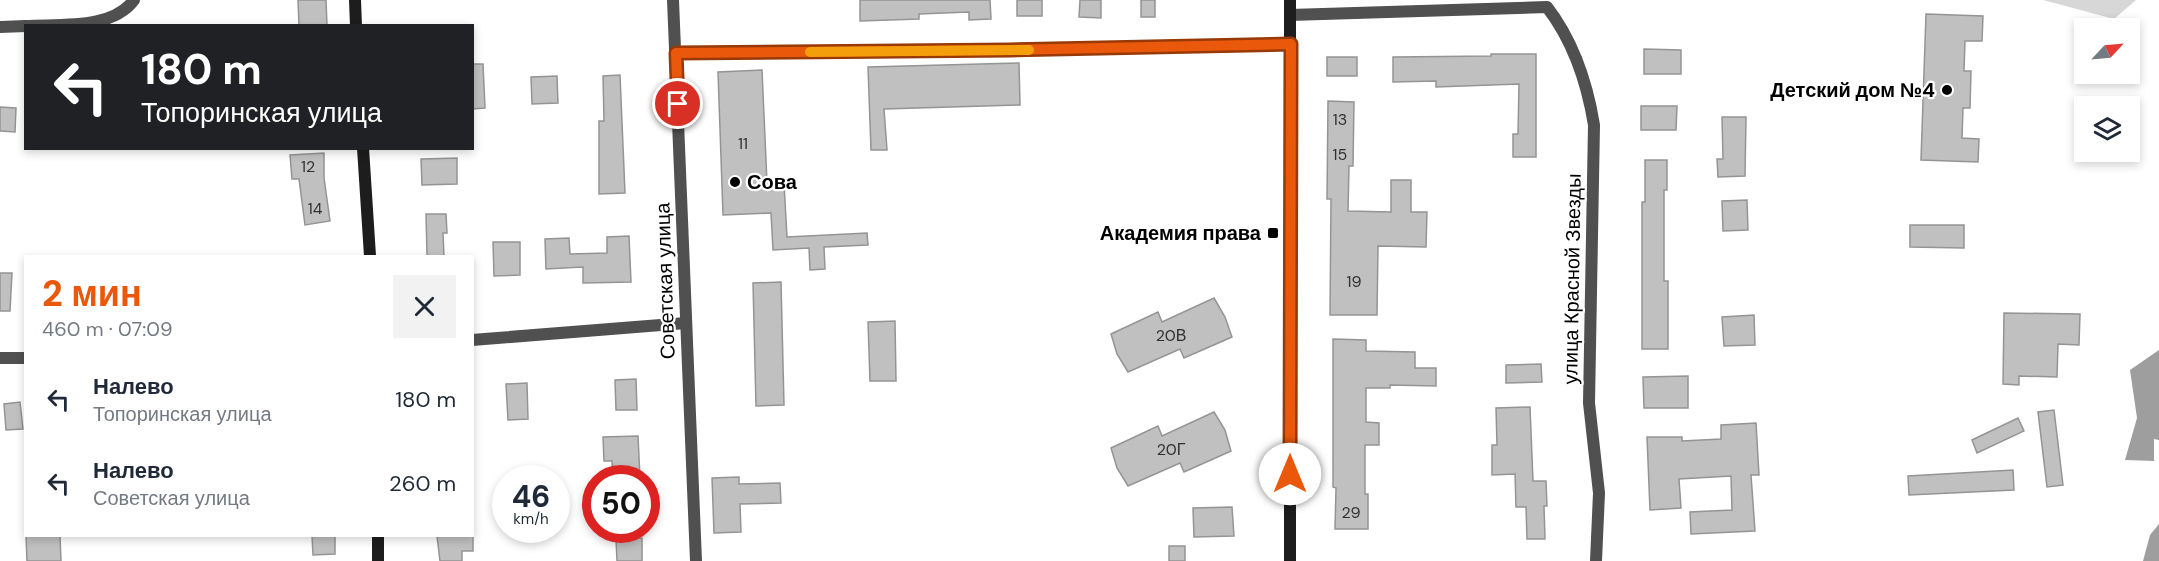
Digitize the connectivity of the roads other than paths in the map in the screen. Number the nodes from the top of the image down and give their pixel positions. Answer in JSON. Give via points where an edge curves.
{"nodes":[{"id":1,"x":134,"y":0,"type":"edge"},
{"id":2,"x":355,"y":0,"type":"edge"},
{"id":3,"x":674,"y":0,"type":"edge"},
{"id":4,"x":1290,"y":0,"type":"edge"},
{"id":5,"x":1290,"y":15,"type":"junction"},
{"id":6,"x":64,"y":24,"type":"edge"},
{"id":7,"x":356,"y":24,"type":"edge"},
{"id":8,"x":24,"y":26,"type":"edge"},
{"id":9,"x":0,"y":27,"type":"edge"},
{"id":10,"x":1291,"y":44,"type":"junction"},
{"id":11,"x":676,"y":53,"type":"junction"},
{"id":12,"x":363,"y":150,"type":"edge"},
{"id":13,"x":370,"y":255,"type":"edge"},
{"id":14,"x":686,"y":323,"type":"junction"},
{"id":15,"x":474,"y":340,"type":"edge"},
{"id":16,"x":0,"y":358,"type":"edge"},
{"id":17,"x":24,"y":358,"type":"edge"},
{"id":18,"x":378,"y":537,"type":"edge"},
{"id":19,"x":378,"y":561,"type":"edge"},
{"id":20,"x":696,"y":561,"type":"edge"},
{"id":21,"x":1290,"y":561,"type":"edge"},
{"id":22,"x":1596,"y":561,"type":"edge"}],
"edges":[{"from":1,"to":6,"type":"street","via":[[127,10],[102,22]]},
{"from":2,"to":7,"type":"main road"},
{"from":3,"to":11,"type":"street","name":"Советская улица"},
{"from":4,"to":5,"type":"main road"},
{"from":5,"to":10,"type":"main road"},
{"from":5,"to":22,"type":"street","name":"улица Красной Звезды","via":[[1547,7],[1562,26],[1590,98],[1593,125],[1589,403],[1599,493]]},
{"from":8,"to":9,"type":"street"},
{"from":10,"to":11,"type":"street"},
{"from":10,"to":21,"type":"main road"},
{"from":11,"to":14,"type":"street","name":"Советская улица"},
{"from":12,"to":13,"type":"main road"},
{"from":14,"to":15,"type":"street"},
{"from":14,"to":20,"type":"street","name":"Советская улица"},
{"from":16,"to":17,"type":"street"},
{"from":18,"to":19,"type":"main road"}]}
